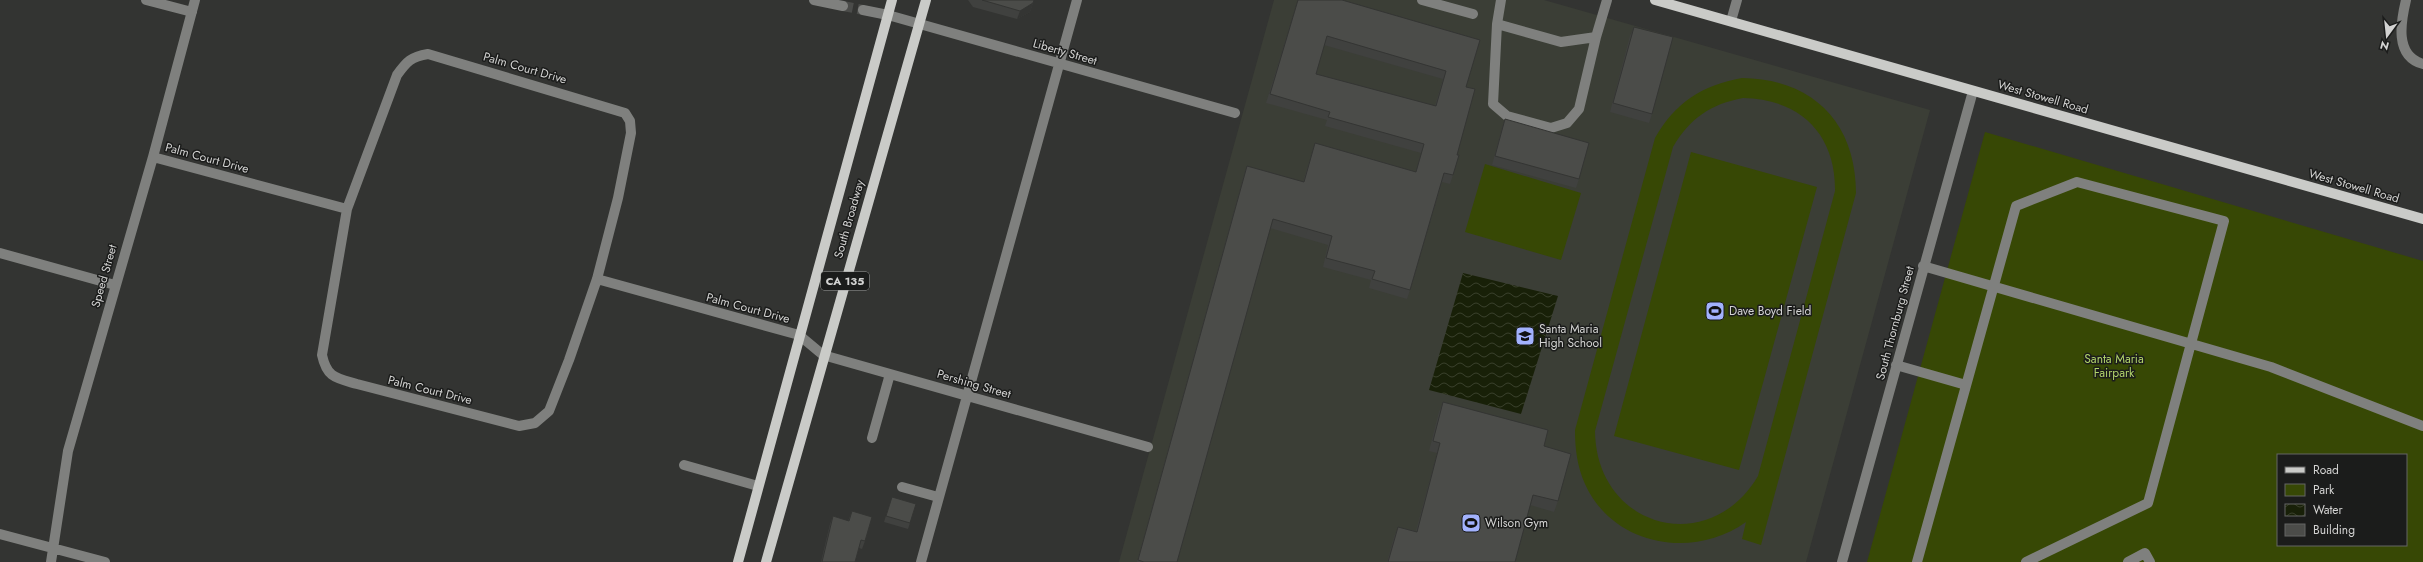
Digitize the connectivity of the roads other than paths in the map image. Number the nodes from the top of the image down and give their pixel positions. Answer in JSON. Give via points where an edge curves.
{"nodes":[{"id":1,"x":146,"y":0,"type":"edge"},
{"id":2,"x":195,"y":0,"type":"edge"},
{"id":3,"x":814,"y":0,"type":"edge"},
{"id":4,"x":892,"y":0,"type":"edge"},
{"id":5,"x":926,"y":0,"type":"edge"},
{"id":6,"x":1077,"y":0,"type":"edge"},
{"id":7,"x":1422,"y":0,"type":"edge"},
{"id":8,"x":1501,"y":0,"type":"edge"},
{"id":9,"x":1607,"y":0,"type":"edge"},
{"id":10,"x":1655,"y":0,"type":"edge"},
{"id":11,"x":1737,"y":0,"type":"edge"},
{"id":12,"x":2406,"y":0,"type":"edge"},
{"id":13,"x":843,"y":6,"type":"tunnel mouth"},
{"id":14,"x":863,"y":10,"type":"tunnel mouth"},
{"id":15,"x":192,"y":12,"type":"junction"},
{"id":16,"x":1474,"y":14,"type":"dead end"},
{"id":17,"x":888,"y":15,"type":"junction"},
{"id":18,"x":1731,"y":21,"type":"junction"},
{"id":19,"x":919,"y":24,"type":"junction"},
{"id":20,"x":1498,"y":24,"type":"junction"},
{"id":21,"x":1596,"y":38,"type":"junction"},
{"id":22,"x":1059,"y":64,"type":"junction"},
{"id":23,"x":2423,"y":64,"type":"edge"},
{"id":24,"x":1973,"y":91,"type":"junction"},
{"id":25,"x":1235,"y":113,"type":"dead end"},
{"id":26,"x":153,"y":157,"type":"junction"},
{"id":27,"x":347,"y":209,"type":"junction"},
{"id":28,"x":2423,"y":219,"type":"edge"},
{"id":29,"x":0,"y":253,"type":"edge"},
{"id":30,"x":1923,"y":266,"type":"junction"},
{"id":31,"x":597,"y":279,"type":"junction"},
{"id":32,"x":114,"y":285,"type":"junction"},
{"id":33,"x":1992,"y":286,"type":"junction"},
{"id":34,"x":799,"y":335,"type":"junction"},
{"id":35,"x":2190,"y":343,"type":"junction"},
{"id":36,"x":823,"y":355,"type":"junction"},
{"id":37,"x":1896,"y":365,"type":"junction"},
{"id":38,"x":890,"y":374,"type":"junction"},
{"id":39,"x":1966,"y":385,"type":"junction"},
{"id":40,"x":967,"y":395,"type":"junction"},
{"id":41,"x":2423,"y":426,"type":"edge"},
{"id":42,"x":872,"y":438,"type":"dead end"},
{"id":43,"x":1148,"y":447,"type":"dead end"},
{"id":44,"x":684,"y":465,"type":"dead end"},
{"id":45,"x":758,"y":486,"type":"junction"},
{"id":46,"x":902,"y":487,"type":"dead end"},
{"id":47,"x":938,"y":497,"type":"junction"},
{"id":48,"x":0,"y":534,"type":"edge"},
{"id":49,"x":54,"y":549,"type":"junction"},
{"id":50,"x":51,"y":562,"type":"edge"},
{"id":51,"x":105,"y":562,"type":"edge"},
{"id":52,"x":738,"y":562,"type":"edge"},
{"id":53,"x":766,"y":562,"type":"edge"},
{"id":54,"x":920,"y":562,"type":"edge"},
{"id":55,"x":1842,"y":562,"type":"edge"},
{"id":56,"x":1917,"y":562,"type":"edge"},
{"id":57,"x":2026,"y":562,"type":"edge"},
{"id":58,"x":2128,"y":562,"type":"edge"},
{"id":59,"x":2150,"y":562,"type":"edge"}],
"edges":[{"from":1,"to":15,"type":"street"},
{"from":2,"to":15,"type":"street","name":"Speed Street"},
{"from":3,"to":13,"type":"street"},
{"from":4,"to":17,"type":"main road","name":"South Broadway","number":"CA 135"},
{"from":5,"to":19,"type":"main road","name":"South Broadway","number":"CA 135"},
{"from":6,"to":22,"type":"street"},
{"from":7,"to":16,"type":"street"},
{"from":8,"to":20,"type":"street"},
{"from":9,"to":21,"type":"street"},
{"from":10,"to":18,"type":"main road","name":"West Stowell Road"},
{"from":11,"to":18,"type":"street"},
{"from":12,"to":23,"type":"street","via":[[2400,29],[2404,45],[2408,53]]},
{"from":14,"to":17,"type":"street","name":"Liberty Street"},
{"from":15,"to":26,"type":"street","name":"Speed Street"},
{"from":17,"to":19,"type":"street","name":"Liberty Street"},
{"from":17,"to":34,"type":"main road","name":"South Broadway","number":"CA 135"},
{"from":18,"to":24,"type":"main road","name":"West Stowell Road"},
{"from":19,"to":22,"type":"street","name":"Liberty Street"},
{"from":19,"to":36,"type":"main road","name":"South Broadway","number":"CA 135"},
{"from":20,"to":21,"type":"street","via":[[1561,42]]},
{"from":20,"to":21,"type":"street","via":[[1494,104],[1507,116],[1551,128],[1567,123],[1579,109]]},
{"from":22,"to":25,"type":"street","name":"Liberty Street"},
{"from":22,"to":40,"type":"street"},
{"from":24,"to":28,"type":"main road","name":"West Stowell Road"},
{"from":24,"to":30,"type":"street","name":"South Thornburg Street"},
{"from":26,"to":27,"type":"street","name":"Palm Court Drive"},
{"from":26,"to":32,"type":"street","name":"Speed Street"},
{"from":27,"to":31,"type":"street","name":"Palm Court Drive","via":[[322,354],[325,368],[333,377],[357,384],[520,426],[535,423],[549,411]]},
{"from":27,"to":31,"type":"street","name":"Palm Court Drive","via":[[397,75],[405,64],[415,56],[428,54],[464,64],[625,113],[630,121],[631,133],[618,198]]},
{"from":29,"to":32,"type":"street"},
{"from":30,"to":33,"type":"street"},
{"from":30,"to":37,"type":"street","name":"South Thornburg Street"},
{"from":31,"to":34,"type":"street","name":"Palm Court Drive"},
{"from":32,"to":49,"type":"street","name":"Speed Street","via":[[68,451]]},
{"from":33,"to":35,"type":"street"},
{"from":33,"to":35,"type":"street","via":[[2016,206],[2077,182],[2224,221]]},
{"from":33,"to":39,"type":"street"},
{"from":34,"to":36,"type":"street","name":"Pershing Street"},
{"from":34,"to":45,"type":"main road","name":"South Broadway","number":"CA 135"},
{"from":35,"to":41,"type":"street","via":[[2271,367]]},
{"from":35,"to":57,"type":"street","via":[[2148,503]]},
{"from":36,"to":38,"type":"street","name":"Pershing Street"},
{"from":36,"to":53,"type":"main road","name":"South Broadway","number":"CA 135"},
{"from":37,"to":39,"type":"street"},
{"from":37,"to":55,"type":"street","name":"South Thornburg Street"},
{"from":38,"to":40,"type":"street","name":"Pershing Street"},
{"from":38,"to":42,"type":"street"},
{"from":39,"to":56,"type":"street"},
{"from":40,"to":43,"type":"street","name":"Pershing Street"},
{"from":40,"to":47,"type":"street"},
{"from":44,"to":45,"type":"street"},
{"from":45,"to":52,"type":"main road","name":"South Broadway","number":"CA 135"},
{"from":46,"to":47,"type":"street"},
{"from":47,"to":54,"type":"street"},
{"from":48,"to":49,"type":"street"},
{"from":49,"to":50,"type":"street","name":"Speed Street"},
{"from":49,"to":51,"type":"street"},
{"from":58,"to":59,"type":"street","via":[[2145,553]]}]}
